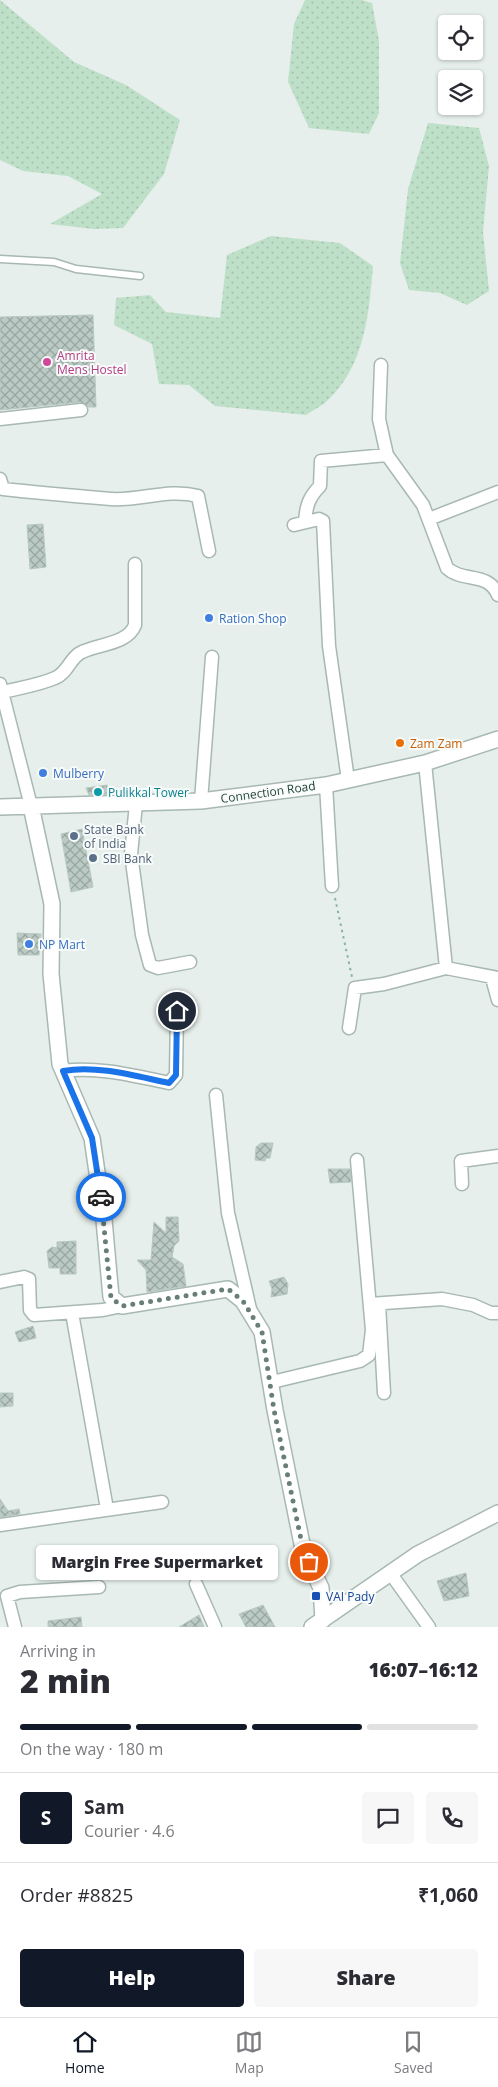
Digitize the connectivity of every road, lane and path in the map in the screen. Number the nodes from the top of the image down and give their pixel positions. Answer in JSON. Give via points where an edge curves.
{"nodes":[{"id":1,"x":0,"y":259,"type":"edge"},
{"id":2,"x":140,"y":276,"type":"dead end"},
{"id":3,"x":381,"y":365,"type":"dead end"},
{"id":4,"x":81,"y":410,"type":"dead end"},
{"id":5,"x":0,"y":419,"type":"edge"},
{"id":6,"x":387,"y":455,"type":"junction"},
{"id":7,"x":0,"y":479,"type":"edge"},
{"id":8,"x":498,"y":492,"type":"edge"},
{"id":9,"x":429,"y":519,"type":"junction"},
{"id":10,"x":209,"y":551,"type":"dead end"},
{"id":11,"x":135,"y":564,"type":"dead end"},
{"id":12,"x":498,"y":595,"type":"edge"},
{"id":13,"x":212,"y":657,"type":"dead end"},
{"id":14,"x":1,"y":688,"type":"edge"},
{"id":15,"x":498,"y":739,"type":"edge"},
{"id":16,"x":425,"y":763,"type":"junction"},
{"id":17,"x":348,"y":780,"type":"junction"},
{"id":18,"x":326,"y":785,"type":"junction"},
{"id":19,"x":201,"y":801,"type":"junction"},
{"id":20,"x":136,"y":804,"type":"junction"},
{"id":21,"x":31,"y":806,"type":"junction"},
{"id":22,"x":0,"y":807,"type":"edge"},
{"id":23,"x":332,"y":886,"type":"joint"},
{"id":24,"x":190,"y":962,"type":"dead end"},
{"id":25,"x":446,"y":968,"type":"junction"},
{"id":26,"x":495,"y":978,"type":"edge"},
{"id":27,"x":354,"y":988,"type":"junction"},
{"id":28,"x":498,"y":1000,"type":"edge"},
{"id":29,"x":177,"y":1011,"type":"dead end"},
{"id":30,"x":349,"y":1028,"type":"dead end"},
{"id":31,"x":63,"y":1071,"type":"junction"},
{"id":32,"x":216,"y":1096,"type":"dead end"},
{"id":33,"x":498,"y":1156,"type":"edge"},
{"id":34,"x":356,"y":1160,"type":"dead end"},
{"id":35,"x":462,"y":1184,"type":"dead end"},
{"id":36,"x":0,"y":1282,"type":"edge"},
{"id":37,"x":374,"y":1304,"type":"junction"},
{"id":38,"x":122,"y":1306,"type":"junction"},
{"id":39,"x":250,"y":1309,"type":"junction"},
{"id":40,"x":72,"y":1313,"type":"junction"},
{"id":41,"x":498,"y":1313,"type":"edge"},
{"id":42,"x":272,"y":1382,"type":"junction"},
{"id":43,"x":384,"y":1393,"type":"dead end"},
{"id":44,"x":162,"y":1502,"type":"dead end"},
{"id":45,"x":107,"y":1509,"type":"junction"},
{"id":46,"x":498,"y":1514,"type":"edge"},
{"id":47,"x":0,"y":1525,"type":"edge"},
{"id":48,"x":391,"y":1574,"type":"junction"},
{"id":49,"x":196,"y":1584,"type":"dead end"},
{"id":50,"x":99,"y":1586,"type":"dead end"},
{"id":51,"x":320,"y":1625,"type":"edge"},
{"id":52,"x":15,"y":1627,"type":"edge"},
{"id":53,"x":214,"y":1627,"type":"edge"},
{"id":54,"x":429,"y":1627,"type":"edge"}],
"edges":[{"from":1,"to":2,"type":"lane","via":[[54,262],[76,269]]},
{"from":3,"to":6,"type":"street","via":[[379,419]]},
{"from":4,"to":5,"type":"street"},
{"from":6,"to":9,"type":"street","via":[[423,505]]},
{"from":6,"to":17,"type":"street","via":[[321,461],[320,486],[312,494],[299,523],[323,521],[329,646]]},
{"from":7,"to":10,"type":"street","via":[[3,489],[66,496],[111,499],[182,491],[198,496]]},
{"from":8,"to":9,"type":"street"},
{"from":9,"to":12,"type":"street","via":[[447,568],[454,574],[482,578],[494,585]]},
{"from":11,"to":14,"type":"street","via":[[132,632],[126,637],[80,652],[64,673],[55,678]]},
{"from":13,"to":19,"type":"street"},
{"from":14,"to":21,"type":"street"},
{"from":15,"to":16,"type":"street","name":"Connection Road"},
{"from":16,"to":17,"type":"street","name":"Connection Road"},
{"from":16,"to":25,"type":"street"},
{"from":17,"to":18,"type":"street","name":"Connection Road"},
{"from":18,"to":19,"type":"street","name":"Connection Road"},
{"from":18,"to":23,"type":"street"},
{"from":19,"to":20,"type":"street","name":"Connection Road"},
{"from":20,"to":21,"type":"street","name":"Connection Road"},
{"from":20,"to":24,"type":"street","via":[[130,854],[142,935],[150,964],[158,968]]},
{"from":21,"to":22,"type":"street","name":"Connection Road"},
{"from":21,"to":31,"type":"street","via":[[52,904],[51,974]]},
{"from":23,"to":27,"type":"path"},
{"from":25,"to":26,"type":"street"},
{"from":25,"to":27,"type":"street"},
{"from":26,"to":28,"type":"street"},
{"from":27,"to":30,"type":"street"},
{"from":29,"to":31,"type":"street","via":[[176,1075],[169,1083],[98,1070],[80,1068]]},
{"from":31,"to":38,"type":"street","via":[[92,1138],[111,1298]]},
{"from":32,"to":39,"type":"street","via":[[228,1214]]},
{"from":33,"to":35,"type":"street","via":[[461,1161]]},
{"from":34,"to":37,"type":"street"},
{"from":36,"to":40,"type":"street","via":[[29,1278],[30,1310],[34,1315]]},
{"from":37,"to":41,"type":"street","via":[[442,1299]]},
{"from":37,"to":42,"type":"street","via":[[369,1355]]},
{"from":37,"to":43,"type":"street"},
{"from":38,"to":39,"type":"street","via":[[228,1289]]},
{"from":38,"to":40,"type":"street"},
{"from":39,"to":42,"type":"street","via":[[262,1332]]},
{"from":40,"to":45,"type":"street"},
{"from":42,"to":51,"type":"street","via":[[274,1410],[303,1549],[321,1588]]},
{"from":44,"to":45,"type":"street"},
{"from":45,"to":47,"type":"street"},
{"from":46,"to":48,"type":"street","via":[[418,1554]]},
{"from":48,"to":51,"type":"street"},
{"from":48,"to":54,"type":"street"},
{"from":49,"to":53,"type":"street"},
{"from":50,"to":52,"type":"street","via":[[20,1592],[7,1596]]}]}
